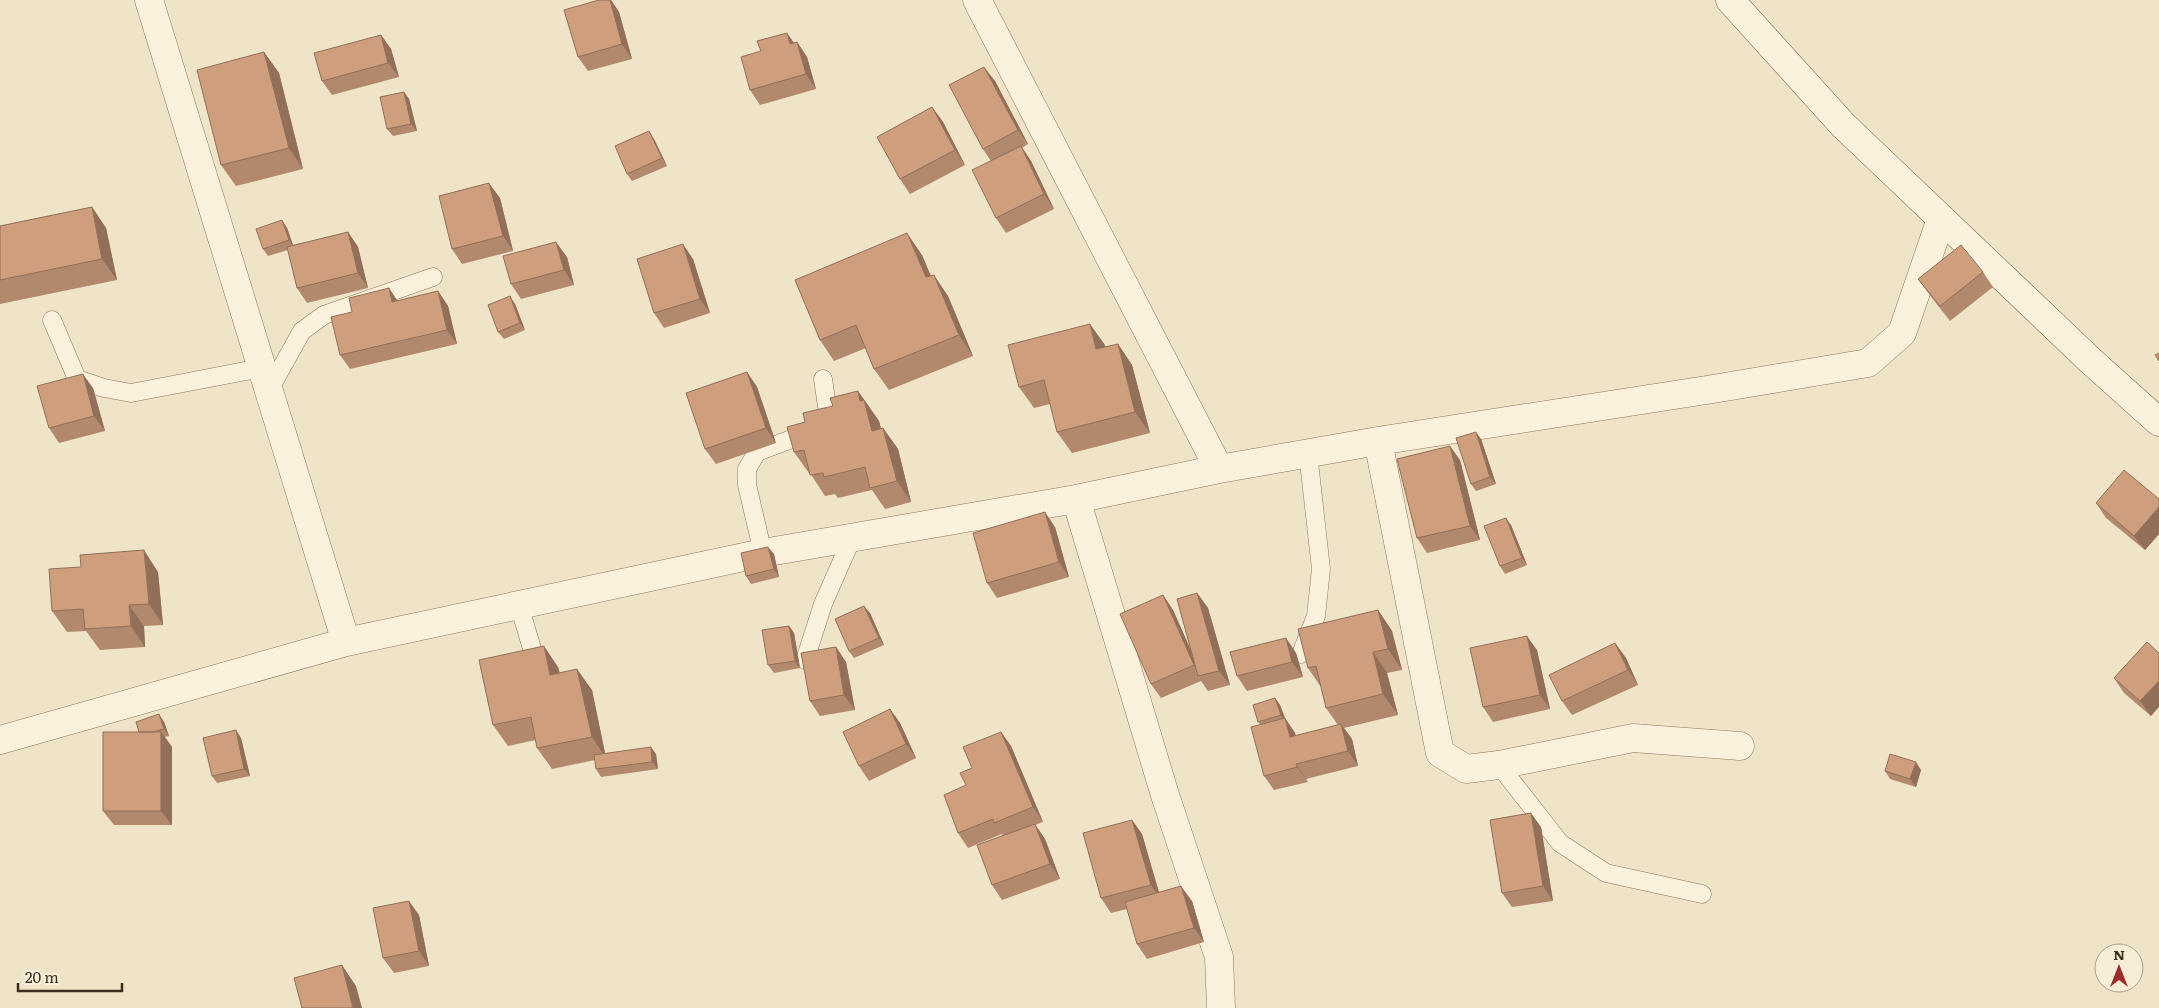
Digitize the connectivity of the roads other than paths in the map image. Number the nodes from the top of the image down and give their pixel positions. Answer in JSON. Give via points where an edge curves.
{"nodes":[{"id":1,"x":149,"y":0,"type":"edge"},
{"id":2,"x":977,"y":0,"type":"edge"},
{"id":3,"x":1731,"y":0,"type":"edge"},
{"id":4,"x":1941,"y":219,"type":"junction"},
{"id":5,"x":433,"y":277,"type":"dead end"},
{"id":6,"x":52,"y":320,"type":"dead end"},
{"id":7,"x":265,"y":379,"type":"junction"},
{"id":8,"x":823,"y":379,"type":"dead end"},
{"id":9,"x":2159,"y":422,"type":"edge"},
{"id":10,"x":1378,"y":441,"type":"junction"},
{"id":11,"x":1308,"y":453,"type":"junction"},
{"id":12,"x":1220,"y":469,"type":"junction"},
{"id":13,"x":1076,"y":499,"type":"junction"},
{"id":14,"x":852,"y":538,"type":"junction"},
{"id":15,"x":763,"y":553,"type":"junction"},
{"id":16,"x":519,"y":605,"type":"junction"},
{"id":17,"x":346,"y":642,"type":"junction"},
{"id":18,"x":1302,"y":654,"type":"edge"},
{"id":19,"x":805,"y":660,"type":"edge"},
{"id":20,"x":544,"y":688,"type":"edge"},
{"id":21,"x":0,"y":740,"type":"edge"},
{"id":22,"x":1740,"y":746,"type":"dead end"},
{"id":23,"x":1499,"y":765,"type":"junction"},
{"id":24,"x":1702,"y":894,"type":"dead end"},
{"id":25,"x":1221,"y":1008,"type":"edge"}],
"edges":[{"from":1,"to":7,"type":"street"},
{"from":2,"to":12,"type":"street"},
{"from":3,"to":4,"type":"street","via":[[1843,125]]},
{"from":4,"to":9,"type":"street"},
{"from":4,"to":10,"type":"street","via":[[1902,333],[1868,363]]},
{"from":5,"to":7,"type":"lane","via":[[324,315],[302,331]]},
{"from":6,"to":7,"type":"lane","via":[[77,379],[104,388],[132,393]]},
{"from":7,"to":17,"type":"street"},
{"from":8,"to":15,"type":"lane","via":[[828,413],[821,428],[758,452],[747,469],[747,485]]},
{"from":10,"to":11,"type":"street"},
{"from":10,"to":23,"type":"street","via":[[1440,753],[1466,769]]},
{"from":11,"to":12,"type":"street"},
{"from":11,"to":18,"type":"lane","via":[[1321,569],[1316,616]]},
{"from":12,"to":13,"type":"street"},
{"from":13,"to":14,"type":"street"},
{"from":13,"to":25,"type":"street","via":[[1165,795],[1219,957]]},
{"from":14,"to":15,"type":"street"},
{"from":14,"to":19,"type":"lane","via":[[823,604]]},
{"from":15,"to":16,"type":"street"},
{"from":16,"to":17,"type":"street"},
{"from":16,"to":20,"type":"lane"},
{"from":17,"to":21,"type":"street"},
{"from":22,"to":23,"type":"street","via":[[1634,738]]},
{"from":23,"to":24,"type":"lane","via":[[1560,843],[1606,873]]}]}
